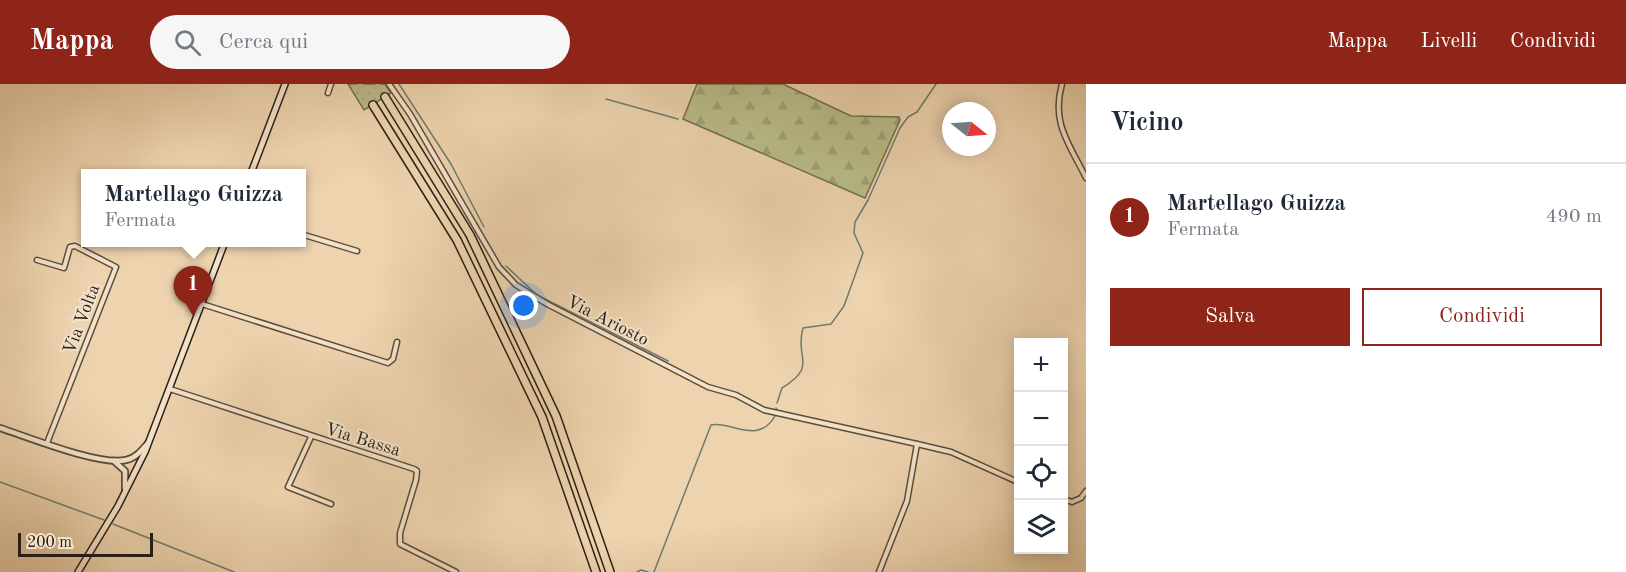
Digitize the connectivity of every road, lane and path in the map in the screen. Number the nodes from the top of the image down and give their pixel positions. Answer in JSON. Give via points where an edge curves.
{"nodes":[{"id":1,"x":285,"y":84,"type":"edge"},
{"id":2,"x":331,"y":84,"type":"edge"},
{"id":3,"x":389,"y":84,"type":"edge"},
{"id":4,"x":1062,"y":84,"type":"edge"},
{"id":5,"x":328,"y":93,"type":"dead end"},
{"id":6,"x":385,"y":97,"type":"tunnel mouth"},
{"id":7,"x":373,"y":105,"type":"tunnel mouth"},
{"id":8,"x":253,"y":169,"type":"edge"},
{"id":9,"x":1086,"y":178,"type":"edge"},
{"id":10,"x":306,"y":236,"type":"edge"},
{"id":11,"x":223,"y":247,"type":"edge"},
{"id":12,"x":357,"y":251,"type":"dead end"},
{"id":13,"x":38,"y":260,"type":"dead end"},
{"id":14,"x":202,"y":304,"type":"junction"},
{"id":15,"x":397,"y":342,"type":"dead end"},
{"id":16,"x":170,"y":389,"type":"junction"},
{"id":17,"x":0,"y":428,"type":"edge"},
{"id":18,"x":311,"y":437,"type":"junction"},
{"id":19,"x":150,"y":440,"type":"junction"},
{"id":20,"x":47,"y":443,"type":"junction"},
{"id":21,"x":917,"y":444,"type":"junction"},
{"id":22,"x":112,"y":460,"type":"junction"},
{"id":23,"x":125,"y":460,"type":"junction"},
{"id":24,"x":124,"y":469,"type":"junction"},
{"id":25,"x":136,"y":470,"type":"junction"},
{"id":26,"x":1014,"y":480,"type":"edge"},
{"id":27,"x":1086,"y":491,"type":"edge"},
{"id":28,"x":122,"y":498,"type":"junction"},
{"id":29,"x":1067,"y":500,"type":"edge"},
{"id":30,"x":331,"y":504,"type":"dead end"},
{"id":31,"x":78,"y":572,"type":"edge"},
{"id":32,"x":456,"y":572,"type":"edge"},
{"id":33,"x":596,"y":572,"type":"edge"},
{"id":34,"x":610,"y":572,"type":"edge"},
{"id":35,"x":879,"y":572,"type":"edge"}],
"edges":[{"from":1,"to":8,"type":"main road"},
{"from":2,"to":5,"type":"street"},
{"from":3,"to":21,"type":"street","name":"Via Ariosto","via":[[499,267],[524,291],[708,387],[736,395],[764,410]]},
{"from":4,"to":9,"type":"street","via":[[1056,104],[1058,119]]},
{"from":6,"to":34,"type":"highway","via":[[470,235],[556,416]]},
{"from":7,"to":33,"type":"highway","via":[[462,250],[542,417]]},
{"from":10,"to":12,"type":"street"},
{"from":11,"to":14,"type":"main road"},
{"from":13,"to":20,"type":"street","name":"Via Volta","via":[[64,268],[70,247],[75,246],[116,267]]},
{"from":14,"to":15,"type":"street","via":[[388,363],[393,359]]},
{"from":14,"to":16,"type":"main road"},
{"from":16,"to":18,"type":"street","name":"Via Bassa"},
{"from":16,"to":19,"type":"main road"},
{"from":17,"to":20,"type":"street"},
{"from":18,"to":30,"type":"street","via":[[288,487]]},
{"from":18,"to":32,"type":"street","name":"Via Bassa","via":[[414,468],[416,480],[400,544]]},
{"from":19,"to":23,"type":"street","via":[[139,453]]},
{"from":19,"to":25,"type":"main road"},
{"from":20,"to":22,"type":"street"},
{"from":21,"to":26,"type":"street","name":"Via Ariosto","via":[[951,452]]},
{"from":21,"to":35,"type":"street","via":[[907,501]]},
{"from":22,"to":23,"type":"street"},
{"from":22,"to":24,"type":"street"},
{"from":23,"to":25,"type":"street"},
{"from":24,"to":25,"type":"street"},
{"from":24,"to":28,"type":"street"},
{"from":25,"to":28,"type":"main road"},
{"from":27,"to":29,"type":"street","via":[[1081,498]]},
{"from":28,"to":31,"type":"main road"}]}
